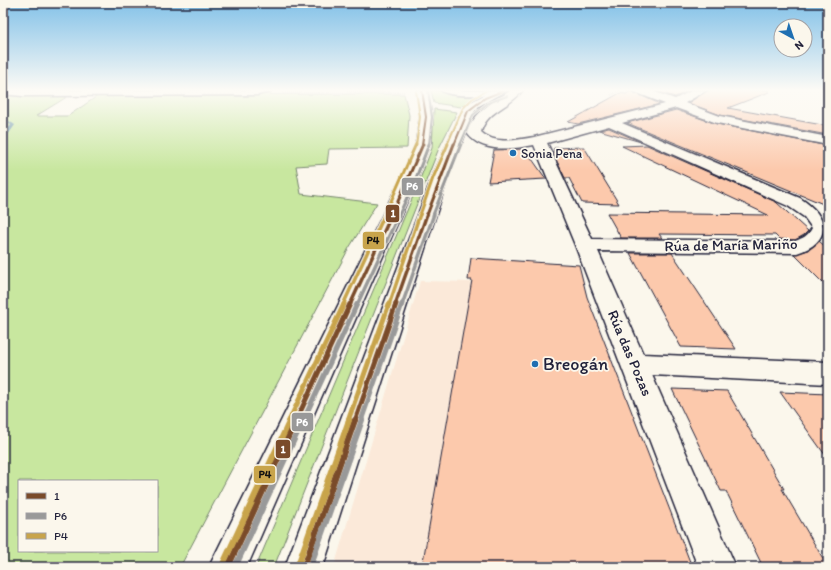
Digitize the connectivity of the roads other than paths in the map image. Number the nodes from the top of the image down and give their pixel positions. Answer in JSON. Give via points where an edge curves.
{"nodes":[{"id":1,"x":426,"y":117,"type":"edge"},
{"id":2,"x":466,"y":117,"type":"edge"},
{"id":3,"x":484,"y":117,"type":"edge"},
{"id":4,"x":629,"y":117,"type":"edge"},
{"id":5,"x":710,"y":117,"type":"edge"},
{"id":6,"x":610,"y":122,"type":"junction"},
{"id":7,"x":539,"y":140,"type":"junction"},
{"id":8,"x":828,"y":141,"type":"edge"},
{"id":9,"x":585,"y":245,"type":"junction"},
{"id":10,"x":634,"y":364,"type":"junction"},
{"id":11,"x":828,"y":373,"type":"edge"},
{"id":12,"x":228,"y":567,"type":"edge"},
{"id":13,"x":304,"y":567,"type":"edge"},
{"id":14,"x":717,"y":567,"type":"edge"}],
"edges":[{"from":1,"to":12,"type":"street","via":[[423,143],[410,176]]},
{"from":2,"to":13,"type":"street","via":[[439,180]]},
{"from":3,"to":7,"type":"street","via":[[474,133],[482,141],[515,144]]},
{"from":4,"to":6,"type":"street"},
{"from":5,"to":8,"type":"street"},
{"from":6,"to":7,"type":"street"},
{"from":6,"to":9,"type":"street","name":"Rúa de María Mariño","via":[[794,202],[807,209],[817,219],[821,228],[819,236],[811,243],[797,247]]},
{"from":7,"to":9,"type":"street","name":"Rúa das Pozas"},
{"from":9,"to":10,"type":"street","name":"Rúa das Pozas"},
{"from":10,"to":11,"type":"street"},
{"from":10,"to":14,"type":"street","name":"Rúa das Pozas"}]}
